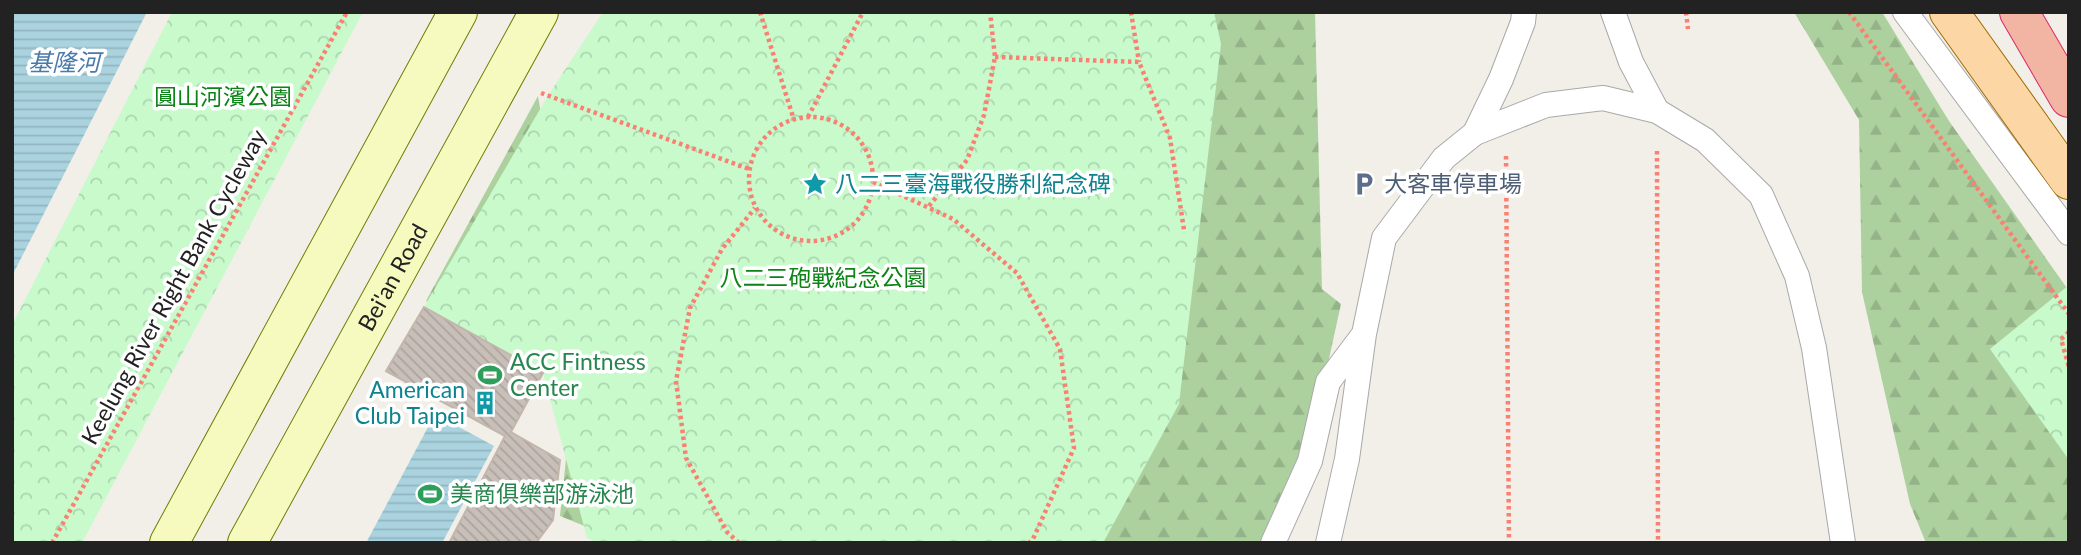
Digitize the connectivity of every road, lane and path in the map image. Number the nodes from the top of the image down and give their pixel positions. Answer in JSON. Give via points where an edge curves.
{"nodes":[{"id":1,"x":347,"y":12,"type":"edge"},
{"id":2,"x":458,"y":12,"type":"edge"},
{"id":3,"x":539,"y":12,"type":"edge"},
{"id":4,"x":760,"y":12,"type":"edge"},
{"id":5,"x":863,"y":12,"type":"edge"},
{"id":6,"x":990,"y":12,"type":"edge"},
{"id":7,"x":1131,"y":12,"type":"edge"},
{"id":8,"x":1524,"y":12,"type":"edge"},
{"id":9,"x":1614,"y":12,"type":"edge"},
{"id":10,"x":1686,"y":12,"type":"edge"},
{"id":11,"x":1849,"y":12,"type":"edge"},
{"id":12,"x":1905,"y":12,"type":"edge"},
{"id":13,"x":1950,"y":12,"type":"edge"},
{"id":14,"x":2019,"y":12,"type":"edge"},
{"id":15,"x":1688,"y":29,"type":"dead end"},
{"id":16,"x":995,"y":57,"type":"junction"},
{"id":17,"x":1139,"y":62,"type":"junction"},
{"id":18,"x":541,"y":93,"type":"dead end"},
{"id":19,"x":2069,"y":98,"type":"edge"},
{"id":20,"x":1657,"y":111,"type":"junction"},
{"id":21,"x":808,"y":117,"type":"junction"},
{"id":22,"x":794,"y":120,"type":"junction"},
{"id":23,"x":1506,"y":121,"type":"junction"},
{"id":24,"x":1475,"y":133,"type":"junction"},
{"id":25,"x":749,"y":169,"type":"junction"},
{"id":26,"x":2069,"y":180,"type":"edge"},
{"id":27,"x":873,"y":182,"type":"junction"},
{"id":28,"x":929,"y":206,"type":"dead end"},
{"id":29,"x":755,"y":208,"type":"junction"},
{"id":30,"x":1184,"y":230,"type":"dead end"},
{"id":31,"x":2069,"y":233,"type":"edge"},
{"id":32,"x":2069,"y":314,"type":"edge"},
{"id":33,"x":2069,"y":332,"type":"edge"},
{"id":34,"x":1364,"y":334,"type":"junction"},
{"id":35,"x":2069,"y":367,"type":"edge"},
{"id":36,"x":52,"y":543,"type":"edge"},
{"id":37,"x":169,"y":543,"type":"edge"},
{"id":38,"x":247,"y":543,"type":"edge"},
{"id":39,"x":739,"y":543,"type":"edge"},
{"id":40,"x":1028,"y":543,"type":"edge"},
{"id":41,"x":1273,"y":543,"type":"edge"},
{"id":42,"x":1328,"y":543,"type":"edge"},
{"id":43,"x":1509,"y":543,"type":"edge"},
{"id":44,"x":1658,"y":543,"type":"edge"},
{"id":45,"x":1843,"y":543,"type":"edge"}],
"edges":[{"from":1,"to":36,"type":"path","name":"Keelung River Right Bank Cycleway"},
{"from":2,"to":37,"type":"main road"},
{"from":3,"to":38,"type":"main road","name":"Bei'an Road"},
{"from":4,"to":22,"type":"path"},
{"from":5,"to":21,"type":"path"},
{"from":6,"to":16,"type":"path"},
{"from":7,"to":17,"type":"path"},
{"from":8,"to":24,"type":"lane","via":[[1501,79]]},
{"from":9,"to":20,"type":"lane","via":[[1631,62]]},
{"from":10,"to":15,"type":"path"},
{"from":11,"to":32,"type":"path"},
{"from":12,"to":31,"type":"lane"},
{"from":13,"to":26,"type":"main road"},
{"from":14,"to":19,"type":"highway"},
{"from":16,"to":17,"type":"path"},
{"from":16,"to":28,"type":"path","via":[[984,115],[967,160]]},
{"from":17,"to":30,"type":"path","via":[[1170,138]]},
{"from":18,"to":25,"type":"path"},
{"from":20,"to":23,"type":"lane","via":[[1603,98],[1546,105]]},
{"from":20,"to":44,"type":"path"},
{"from":20,"to":45,"type":"lane","via":[[1705,140],[1762,195],[1797,276],[1814,348]]},
{"from":21,"to":22,"type":"path"},
{"from":21,"to":27,"type":"path","via":[[836,122],[862,143],[871,162]]},
{"from":22,"to":25,"type":"path","via":[[765,138]]},
{"from":23,"to":24,"type":"lane"},
{"from":23,"to":43,"type":"path"},
{"from":24,"to":34,"type":"lane","via":[[1444,158],[1384,238]]},
{"from":25,"to":29,"type":"path"},
{"from":27,"to":29,"type":"path","via":[[858,219],[824,240],[784,236]]},
{"from":27,"to":40,"type":"path","via":[[953,219],[1017,273],[1060,349],[1074,448]]},
{"from":29,"to":39,"type":"path","via":[[722,248],[690,308],[676,381],[686,458],[727,532]]},
{"from":33,"to":35,"type":"path","via":[[2061,340]]},
{"from":34,"to":41,"type":"lane","via":[[1328,383],[1310,461]]},
{"from":34,"to":42,"type":"lane","via":[[1347,459]]}]}
